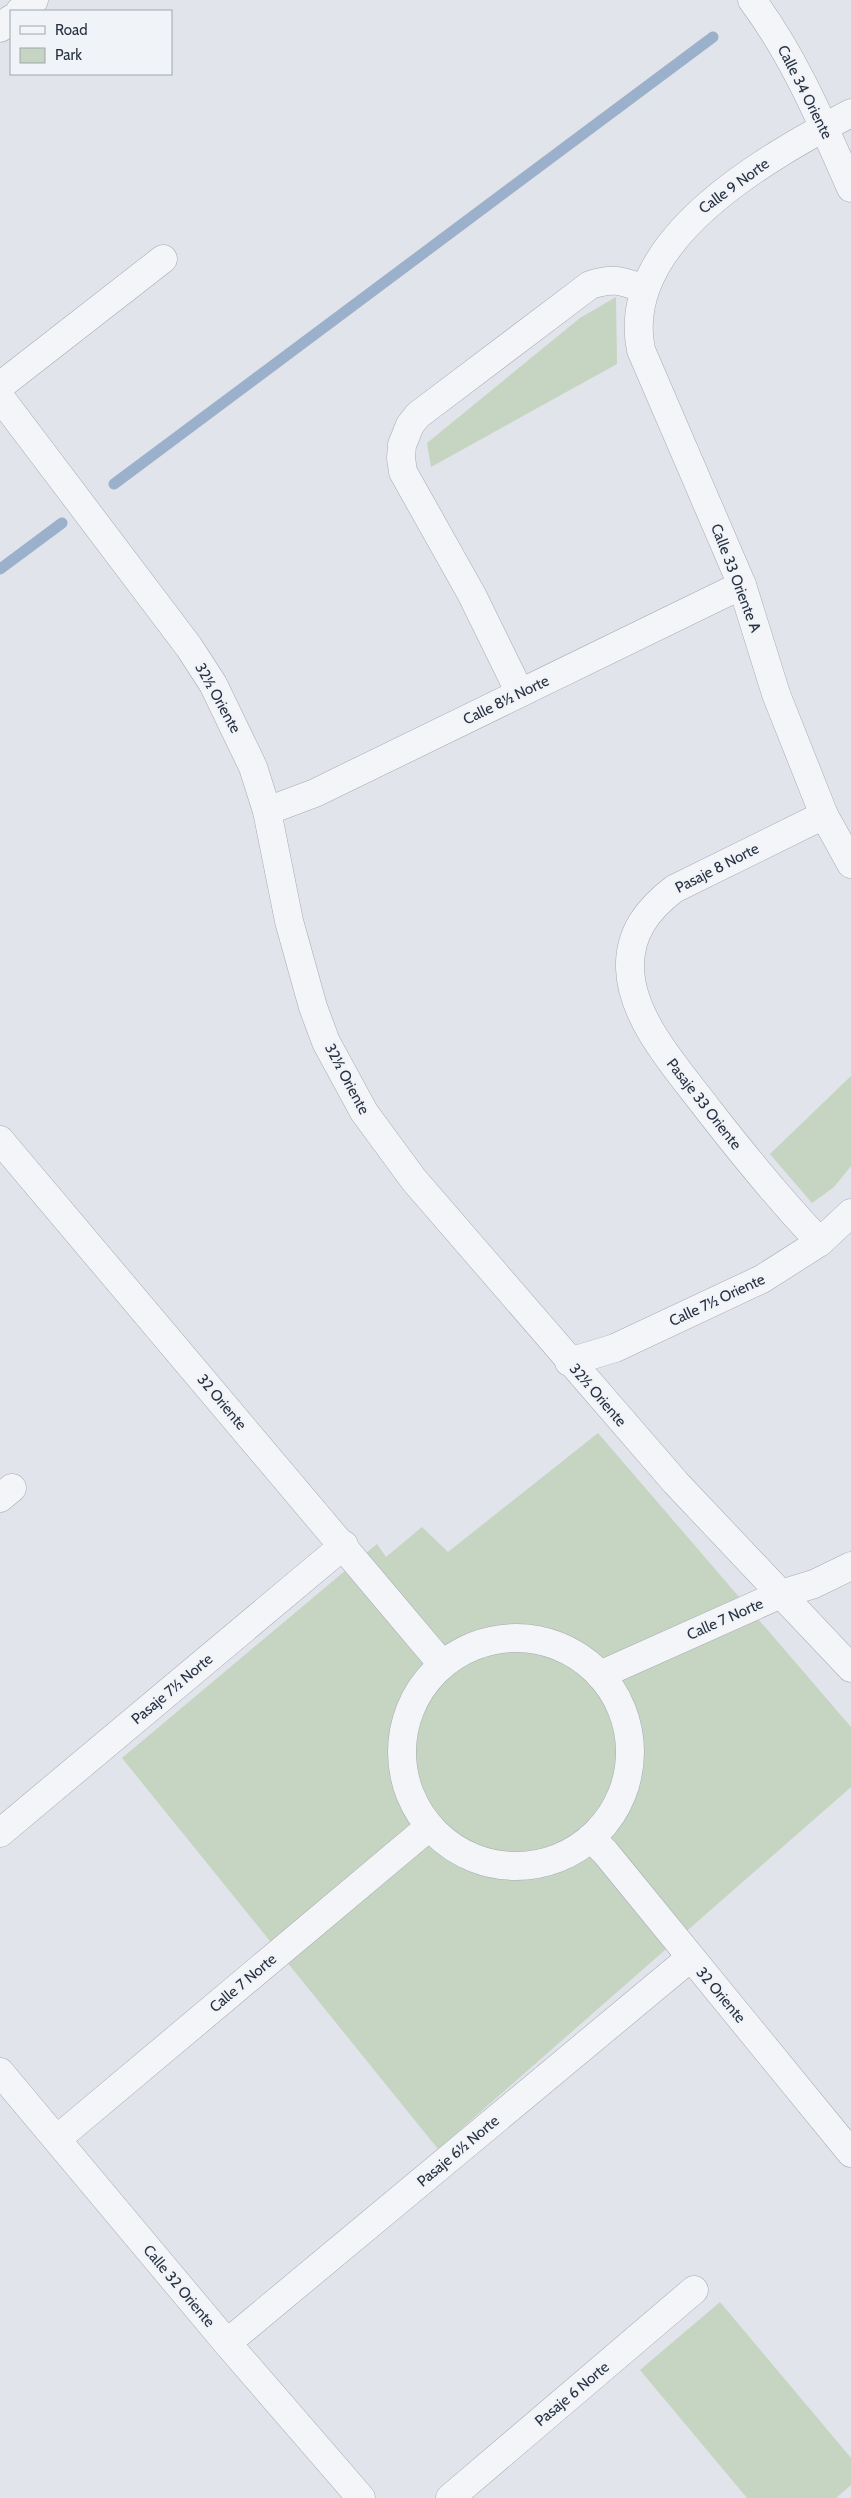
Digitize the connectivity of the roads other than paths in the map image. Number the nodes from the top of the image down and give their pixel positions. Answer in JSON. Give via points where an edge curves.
{"nodes":[{"id":1,"x":34,"y":0,"type":"edge"},
{"id":2,"x":752,"y":0,"type":"edge"},
{"id":3,"x":21,"y":10,"type":"edge"},
{"id":4,"x":10,"y":20,"type":"edge"},
{"id":5,"x":0,"y":28,"type":"edge"},
{"id":6,"x":851,"y":112,"type":"edge"},
{"id":7,"x":824,"y":127,"type":"junction"},
{"id":8,"x":851,"y":188,"type":"edge"},
{"id":9,"x":163,"y":260,"type":"dead end"},
{"id":10,"x":645,"y":289,"type":"junction"},
{"id":11,"x":0,"y":386,"type":"edge"},
{"id":12,"x":0,"y":397,"type":"edge"},
{"id":13,"x":742,"y":585,"type":"junction"},
{"id":14,"x":520,"y":693,"type":"junction"},
{"id":15,"x":267,"y":811,"type":"junction"},
{"id":16,"x":824,"y":815,"type":"junction"},
{"id":17,"x":851,"y":864,"type":"edge"},
{"id":18,"x":632,"y":945,"type":"joint"},
{"id":19,"x":0,"y":1140,"type":"edge"},
{"id":20,"x":851,"y":1213,"type":"edge"},
{"id":21,"x":820,"y":1242,"type":"junction"},
{"id":22,"x":569,"y":1362,"type":"junction"},
{"id":23,"x":344,"y":1545,"type":"junction"},
{"id":24,"x":851,"y":1566,"type":"edge"},
{"id":25,"x":781,"y":1594,"type":"junction"},
{"id":26,"x":442,"y":1664,"type":"junction"},
{"id":27,"x":851,"y":1668,"type":"edge"},
{"id":28,"x":600,"y":1676,"type":"junction"},
{"id":29,"x":429,"y":1827,"type":"junction"},
{"id":30,"x":0,"y":1833,"type":"edge"},
{"id":31,"x":590,"y":1838,"type":"junction"},
{"id":32,"x":690,"y":1958,"type":"junction"},
{"id":33,"x":0,"y":2072,"type":"edge"},
{"id":34,"x":57,"y":2139,"type":"junction"},
{"id":35,"x":851,"y":2153,"type":"edge"},
{"id":36,"x":694,"y":2290,"type":"dead end"},
{"id":37,"x":227,"y":2343,"type":"junction"},
{"id":38,"x":360,"y":2498,"type":"edge"},
{"id":39,"x":450,"y":2498,"type":"edge"}],
"edges":[{"from":1,"to":3,"type":"street"},
{"from":2,"to":7,"type":"street","name":"Calle 34 Oriente","via":[[787,53]]},
{"from":4,"to":5,"type":"street"},
{"from":6,"to":7,"type":"street","name":"Calle 9 Norte"},
{"from":7,"to":8,"type":"street","name":"Calle 34 Oriente"},
{"from":7,"to":10,"type":"street","name":"Calle 9 Norte","via":[[752,171],[699,212],[674,240]]},
{"from":9,"to":11,"type":"street"},
{"from":10,"to":13,"type":"street","name":"Calle 33 Oriente A","via":[[639,308],[641,350]]},
{"from":10,"to":14,"type":"street","via":[[620,280],[606,279],[590,285],[418,415],[402,445],[403,472],[412,492],[472,595]]},
{"from":12,"to":15,"type":"street","name":"32½ Oriente","via":[[144,585],[209,677],[253,767]]},
{"from":13,"to":14,"type":"street","name":"Calle 8½ Norte"},
{"from":13,"to":16,"type":"street","name":"Calle 33 Oriente A","via":[[776,694]]},
{"from":14,"to":15,"type":"street","name":"Calle 8½ Norte","via":[[315,793]]},
{"from":15,"to":22,"type":"street","name":"32½ Oriente","via":[[302,972],[326,1042],[343,1076],[388,1147]]},
{"from":16,"to":17,"type":"street","name":"Calle 33 Oriente A"},
{"from":16,"to":18,"type":"street","name":"Pasaje 8 Norte","via":[[674,889],[644,918]]},
{"from":18,"to":21,"type":"street","name":"Pasaje 33 Oriente","via":[[632,983],[656,1039],[729,1136]]},
{"from":19,"to":23,"type":"street","name":"32 Oriente"},
{"from":20,"to":21,"type":"street","name":"Calle 7½ Oriente"},
{"from":21,"to":22,"type":"street","name":"Calle 7½ Oriente","via":[[762,1279],[615,1348]]},
{"from":22,"to":25,"type":"street","name":"32½ Oriente","via":[[676,1483]]},
{"from":23,"to":26,"type":"street","name":"32 Oriente"},
{"from":23,"to":30,"type":"street","name":"Pasaje 7½ Norte"},
{"from":24,"to":25,"type":"street","name":"Calle 7 Norte","via":[[814,1584]]},
{"from":25,"to":27,"type":"street","name":"32½ Oriente"},
{"from":25,"to":28,"type":"street","name":"Calle 7 Norte"},
{"from":26,"to":28,"type":"street","via":[[480,1643],[524,1638],[566,1650]]},
{"from":26,"to":29,"type":"street","via":[[415,1700],[408,1714],[402,1743],[403,1773],[412,1802]]},
{"from":28,"to":31,"type":"street","via":[[616,1697],[630,1746],[628,1772],[620,1796],[608,1819]]},
{"from":29,"to":31,"type":"street","via":[[470,1858],[494,1865],[520,1867],[546,1862]]},
{"from":29,"to":34,"type":"street","name":"Calle 7 Norte"},
{"from":31,"to":32,"type":"street","name":"32 Oriente","via":[[605,1852]]},
{"from":32,"to":35,"type":"street","name":"32 Oriente"},
{"from":32,"to":37,"type":"street","name":"Pasaje 6½ Norte"},
{"from":33,"to":34,"type":"street","name":"Calle 32 Oriente"},
{"from":34,"to":37,"type":"street","name":"Calle 32 Oriente"},
{"from":36,"to":39,"type":"street","name":"Pasaje 6 Norte"},
{"from":37,"to":38,"type":"street","name":"Calle 32 Oriente"}]}
